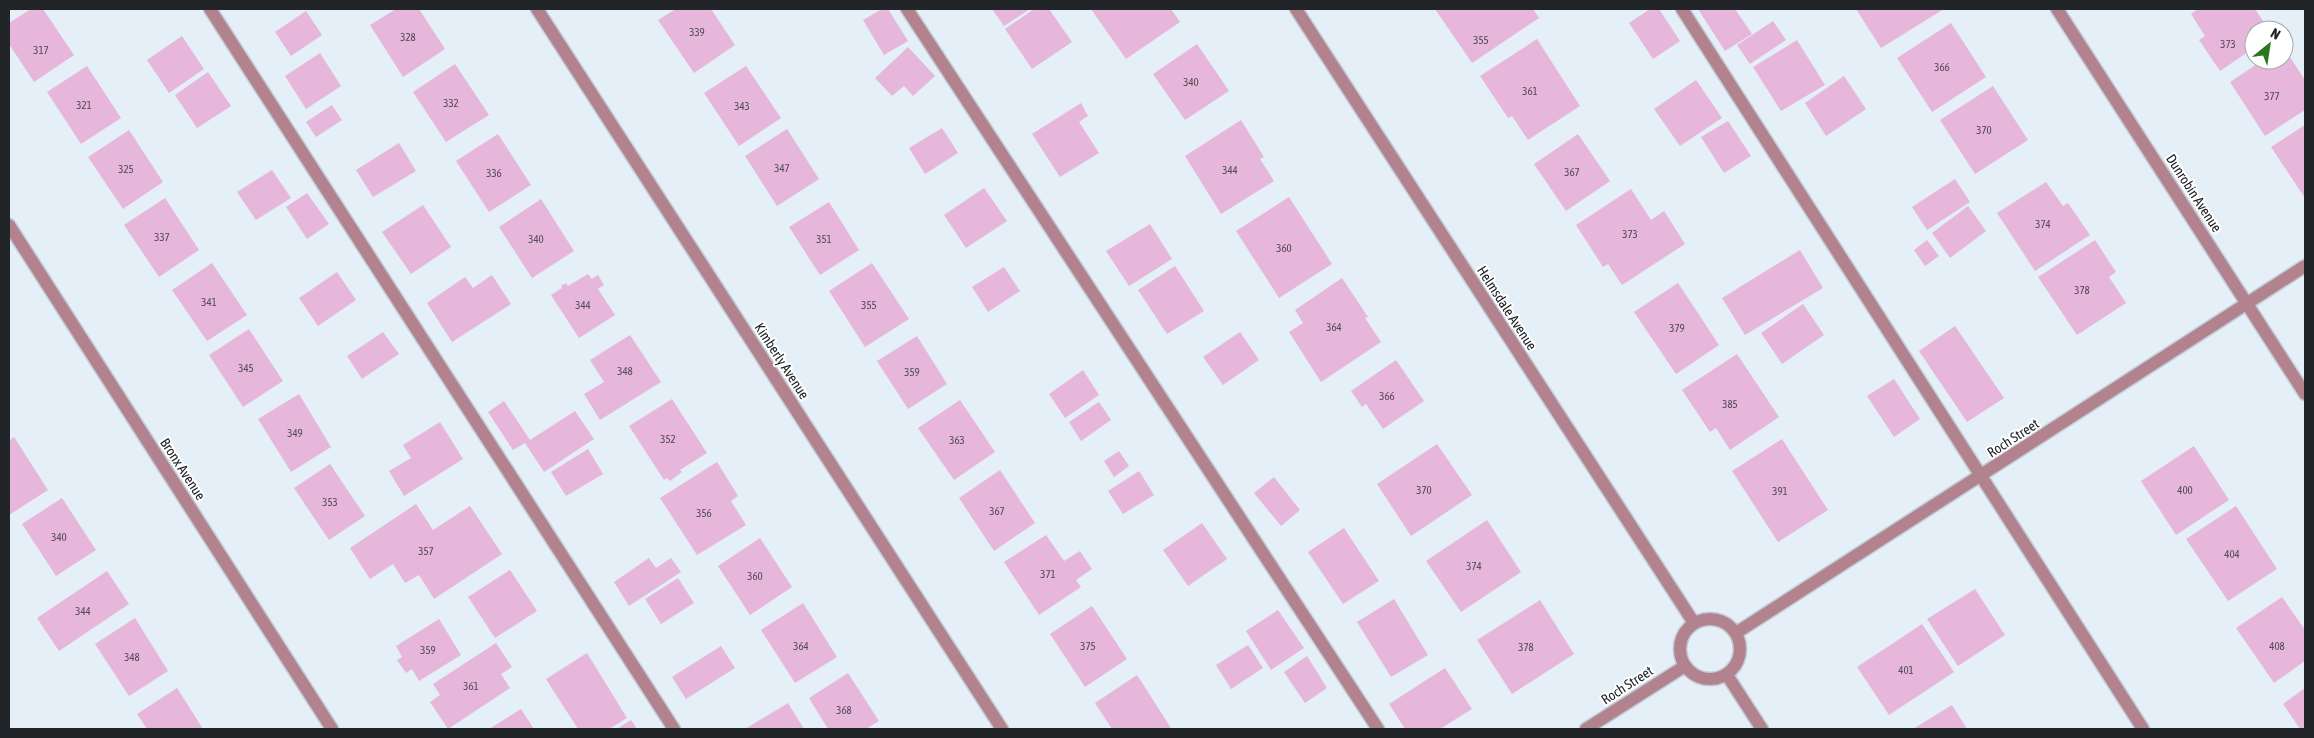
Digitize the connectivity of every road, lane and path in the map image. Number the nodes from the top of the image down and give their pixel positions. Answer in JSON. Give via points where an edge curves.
{"nodes":[{"id":1,"x":210,"y":9,"type":"edge"},
{"id":2,"x":538,"y":9,"type":"edge"},
{"id":3,"x":907,"y":9,"type":"edge"},
{"id":4,"x":1296,"y":9,"type":"edge"},
{"id":5,"x":1682,"y":9,"type":"edge"},
{"id":6,"x":2058,"y":9,"type":"edge"},
{"id":7,"x":9,"y":225,"type":"edge"},
{"id":8,"x":2305,"y":266,"type":"edge"},
{"id":9,"x":2247,"y":303,"type":"junction"},
{"id":10,"x":2305,"y":394,"type":"edge"},
{"id":11,"x":1981,"y":477,"type":"junction"},
{"id":12,"x":1694,"y":623,"type":"junction"},
{"id":13,"x":1736,"y":633,"type":"junction"},
{"id":14,"x":1685,"y":666,"type":"junction"},
{"id":15,"x":1727,"y":675,"type":"junction"},
{"id":16,"x":332,"y":729,"type":"edge"},
{"id":17,"x":674,"y":729,"type":"edge"},
{"id":18,"x":1002,"y":729,"type":"edge"},
{"id":19,"x":1378,"y":729,"type":"edge"},
{"id":20,"x":1586,"y":729,"type":"edge"},
{"id":21,"x":1762,"y":729,"type":"edge"},
{"id":22,"x":2143,"y":729,"type":"edge"}],
"edges":[{"from":1,"to":17,"type":"street"},
{"from":2,"to":18,"type":"street","name":"Kimberly Avenue"},
{"from":3,"to":19,"type":"street"},
{"from":4,"to":12,"type":"street","name":"Helmsdale Avenue"},
{"from":5,"to":11,"type":"street"},
{"from":6,"to":9,"type":"street","name":"Dunrobin Avenue"},
{"from":7,"to":16,"type":"street","name":"Bronx Avenue"},
{"from":8,"to":9,"type":"street","name":"Roch Street"},
{"from":9,"to":10,"type":"street","name":"Dunrobin Avenue"},
{"from":9,"to":11,"type":"street","name":"Roch Street"},
{"from":11,"to":13,"type":"street","name":"Roch Street"},
{"from":11,"to":22,"type":"street"},
{"from":12,"to":13,"type":"street","via":[[1706,619],[1720,620]]},
{"from":12,"to":14,"type":"street","via":[[1680,646]]},
{"from":13,"to":15,"type":"street","via":[[1741,646],[1740,659]]},
{"from":14,"to":15,"type":"street","via":[[1707,680]]},
{"from":14,"to":20,"type":"street","name":"Roch Street"},
{"from":15,"to":21,"type":"street"}]}
